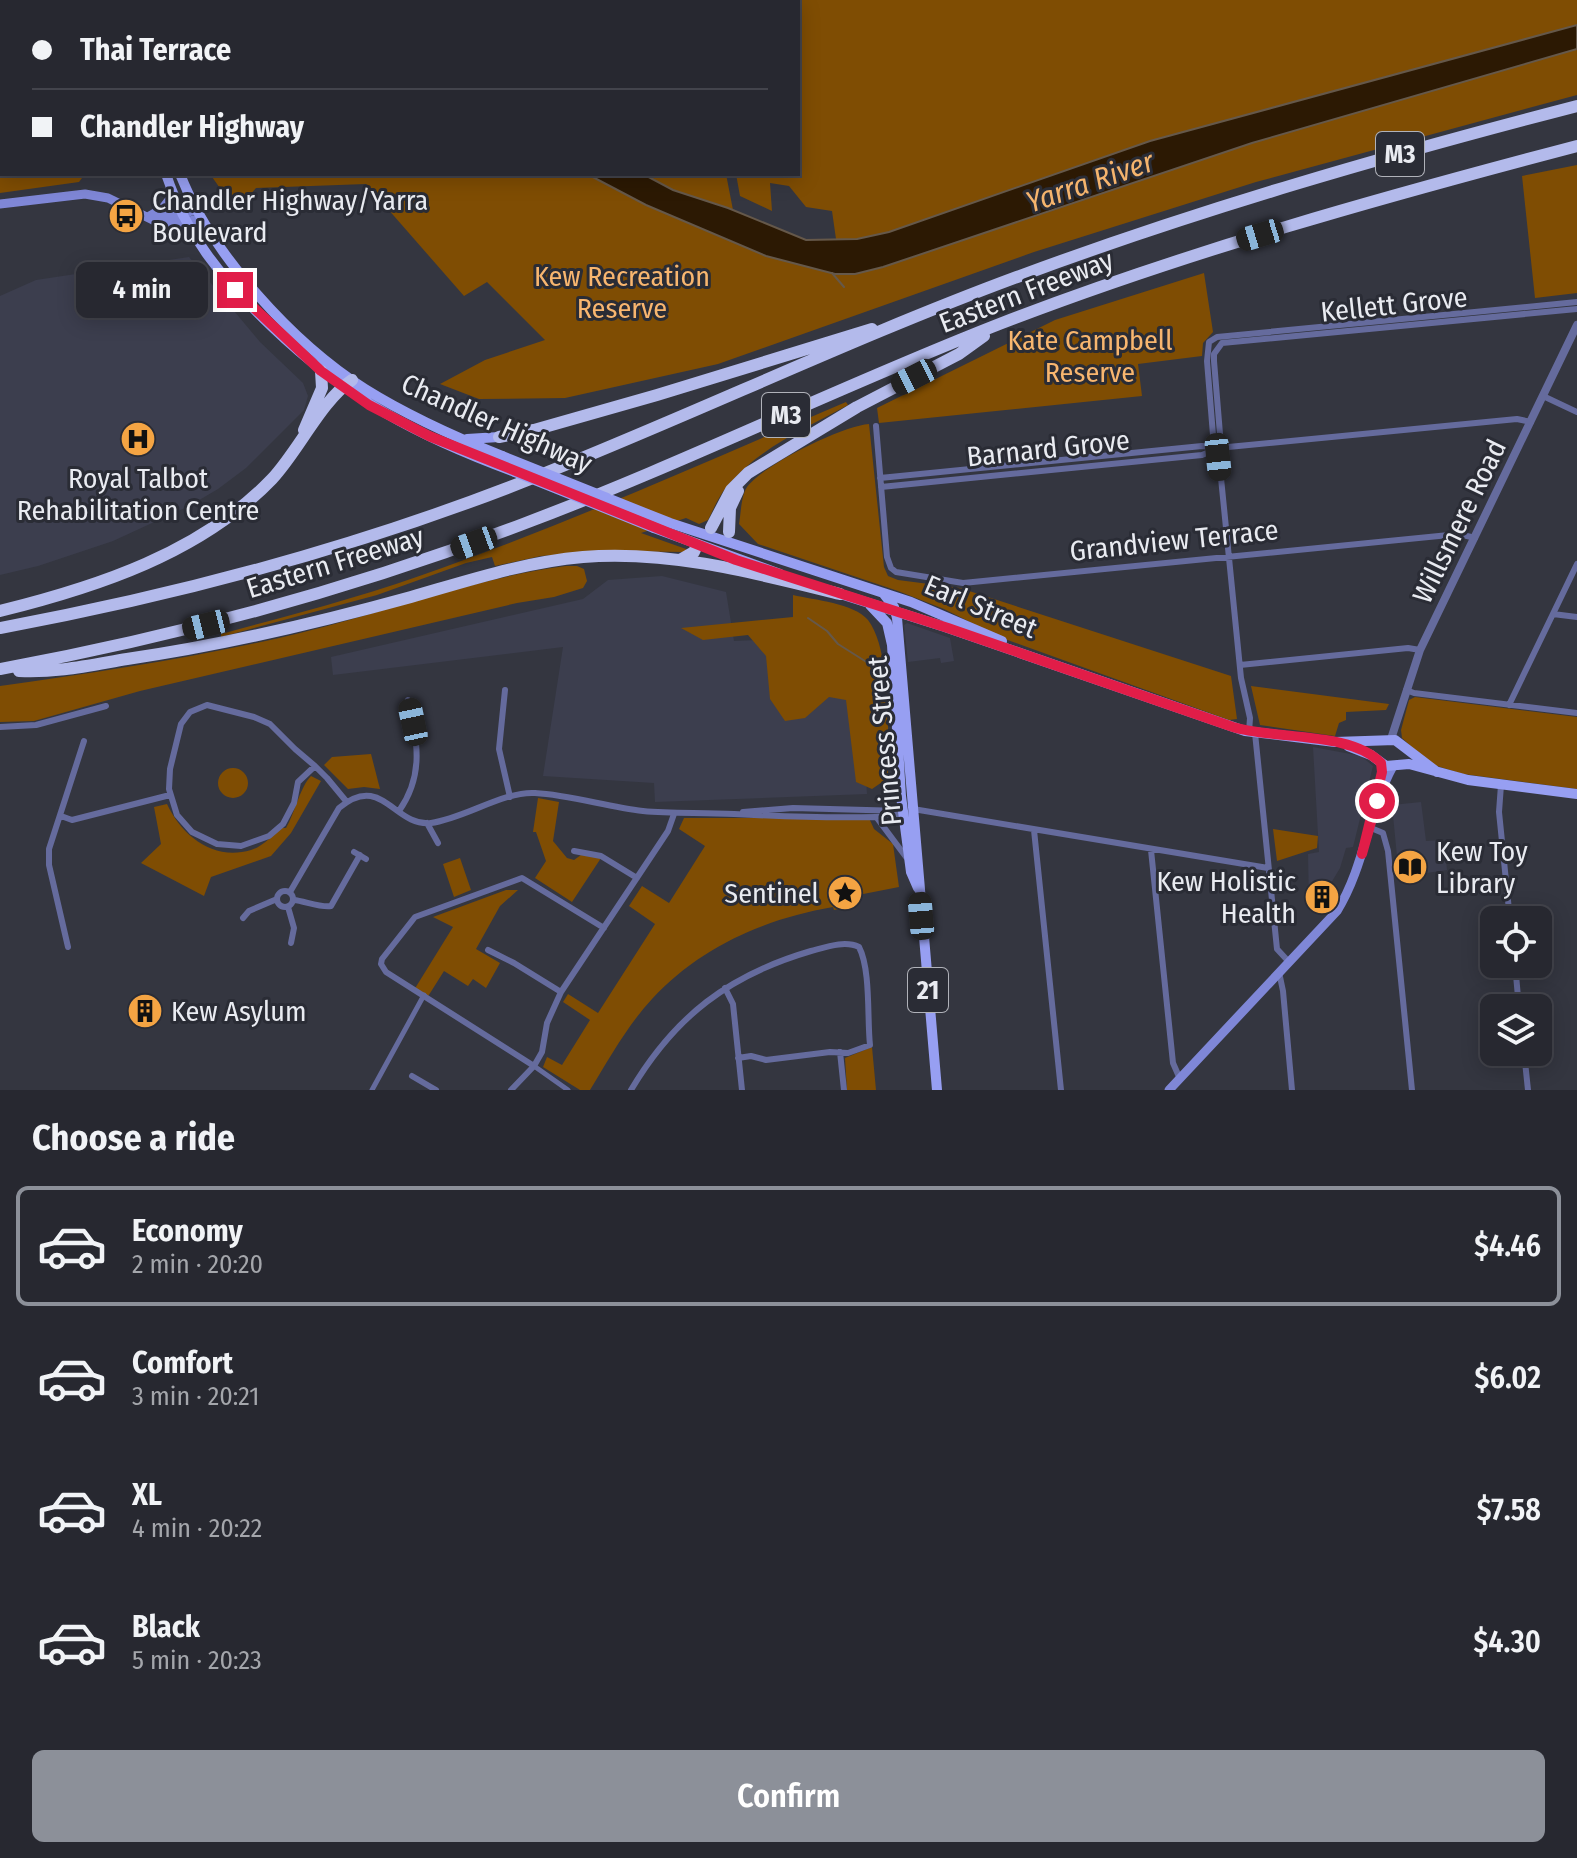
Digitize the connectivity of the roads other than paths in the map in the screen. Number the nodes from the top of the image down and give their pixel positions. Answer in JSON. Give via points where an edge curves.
{"nodes":[{"id":1,"x":1577,"y":106,"type":"edge"},
{"id":2,"x":1577,"y":146,"type":"edge"},
{"id":3,"x":167,"y":176,"type":"edge"},
{"id":4,"x":181,"y":176,"type":"edge"},
{"id":5,"x":173,"y":195,"type":"junction"},
{"id":6,"x":0,"y":204,"type":"edge"},
{"id":7,"x":200,"y":214,"type":"junction"},
{"id":8,"x":184,"y":218,"type":"junction"},
{"id":9,"x":147,"y":219,"type":"junction"},
{"id":10,"x":1577,"y":302,"type":"edge"},
{"id":11,"x":1577,"y":309,"type":"edge"},
{"id":12,"x":1002,"y":323,"type":"junction"},
{"id":13,"x":898,"y":324,"type":"junction"},
{"id":14,"x":1577,"y":325,"type":"edge"},
{"id":15,"x":321,"y":371,"type":"junction"},
{"id":16,"x":347,"y":384,"type":"junction"},
{"id":17,"x":1543,"y":396,"type":"junction"},
{"id":18,"x":1577,"y":412,"type":"edge"},
{"id":19,"x":1531,"y":422,"type":"junction"},
{"id":20,"x":876,"y":426,"type":"dead end"},
{"id":21,"x":465,"y":439,"type":"junction"},
{"id":22,"x":297,"y":448,"type":"junction"},
{"id":23,"x":1218,"y":448,"type":"junction"},
{"id":24,"x":501,"y":450,"type":"junction"},
{"id":25,"x":761,"y":464,"type":"junction"},
{"id":26,"x":515,"y":472,"type":"junction"},
{"id":27,"x":880,"y":478,"type":"junction"},
{"id":28,"x":881,"y":487,"type":"junction"},
{"id":29,"x":709,"y":532,"type":"junction"},
{"id":30,"x":731,"y":538,"type":"junction"},
{"id":31,"x":1475,"y":538,"type":"junction"},
{"id":32,"x":697,"y":545,"type":"junction"},
{"id":33,"x":1228,"y":557,"type":"junction"},
{"id":34,"x":680,"y":560,"type":"junction"},
{"id":35,"x":1577,"y":564,"type":"edge"},
{"id":36,"x":883,"y":593,"type":"junction"},
{"id":37,"x":840,"y":594,"type":"junction"},
{"id":38,"x":865,"y":602,"type":"junction"},
{"id":39,"x":0,"y":611,"type":"edge"},
{"id":40,"x":895,"y":611,"type":"junction"},
{"id":41,"x":1553,"y":614,"type":"junction"},
{"id":42,"x":1577,"y":617,"type":"edge"},
{"id":43,"x":0,"y":628,"type":"edge"},
{"id":44,"x":1420,"y":650,"type":"junction"},
{"id":45,"x":1240,"y":665,"type":"junction"},
{"id":46,"x":1058,"y":666,"type":"junction"},
{"id":47,"x":0,"y":670,"type":"edge"},
{"id":48,"x":505,"y":690,"type":"dead end"},
{"id":49,"x":1406,"y":690,"type":"junction"},
{"id":50,"x":408,"y":700,"type":"dead end"},
{"id":51,"x":1509,"y":705,"type":"junction"},
{"id":52,"x":106,"y":706,"type":"dead end"},
{"id":53,"x":1577,"y":713,"type":"edge"},
{"id":54,"x":0,"y":727,"type":"edge"},
{"id":55,"x":1252,"y":732,"type":"junction"},
{"id":56,"x":1387,"y":740,"type":"junction"},
{"id":57,"x":84,"y":741,"type":"dead end"},
{"id":58,"x":1335,"y":742,"type":"junction"},
{"id":59,"x":1401,"y":746,"type":"junction"},
{"id":60,"x":1379,"y":761,"type":"junction"},
{"id":61,"x":1396,"y":765,"type":"junction"},
{"id":62,"x":315,"y":766,"type":"junction"},
{"id":63,"x":1437,"y":772,"type":"junction"},
{"id":64,"x":1498,"y":784,"type":"junction"},
{"id":65,"x":1577,"y":794,"type":"edge"},
{"id":66,"x":170,"y":795,"type":"junction"},
{"id":67,"x":901,"y":796,"type":"junction"},
{"id":68,"x":510,"y":797,"type":"junction"},
{"id":69,"x":346,"y":801,"type":"junction"},
{"id":70,"x":871,"y":810,"type":"junction"},
{"id":71,"x":399,"y":811,"type":"junction"},
{"id":72,"x":908,"y":813,"type":"junction"},
{"id":73,"x":674,"y":814,"type":"junction"},
{"id":74,"x":732,"y":814,"type":"junction"},
{"id":75,"x":61,"y":816,"type":"junction"},
{"id":76,"x":876,"y":817,"type":"junction"},
{"id":77,"x":427,"y":823,"type":"junction"},
{"id":78,"x":1371,"y":828,"type":"junction"},
{"id":79,"x":1034,"y":830,"type":"junction"},
{"id":80,"x":438,"y":843,"type":"dead end"},
{"id":81,"x":1151,"y":850,"type":"junction"},
{"id":82,"x":574,"y":851,"type":"dead end"},
{"id":83,"x":1362,"y":854,"type":"junction"},
{"id":84,"x":360,"y":855,"type":"dead end"},
{"id":85,"x":1268,"y":868,"type":"junction"},
{"id":86,"x":911,"y":872,"type":"junction"},
{"id":87,"x":637,"y":878,"type":"junction"},
{"id":88,"x":918,"y":889,"type":"junction"},
{"id":89,"x":290,"y":892,"type":"junction"},
{"id":90,"x":277,"y":899,"type":"junction"},
{"id":91,"x":294,"y":900,"type":"junction"},
{"id":92,"x":1509,"y":906,"type":"edge"},
{"id":93,"x":288,"y":907,"type":"junction"},
{"id":94,"x":243,"y":918,"type":"dead end"},
{"id":95,"x":604,"y":928,"type":"junction"},
{"id":96,"x":291,"y":943,"type":"dead end"},
{"id":97,"x":68,"y":947,"type":"dead end"},
{"id":98,"x":488,"y":950,"type":"dead end"},
{"id":99,"x":1289,"y":962,"type":"junction"},
{"id":100,"x":1279,"y":972,"type":"junction"},
{"id":101,"x":1270,"y":982,"type":"junction"},
{"id":102,"x":725,"y":988,"type":"junction"},
{"id":103,"x":561,"y":992,"type":"junction"},
{"id":104,"x":424,"y":995,"type":"junction"},
{"id":105,"x":1283,"y":1002,"type":"junction"},
{"id":106,"x":840,"y":1052,"type":"junction"},
{"id":107,"x":738,"y":1058,"type":"junction"},
{"id":108,"x":534,"y":1066,"type":"junction"},
{"id":109,"x":1525,"y":1066,"type":"edge"},
{"id":110,"x":412,"y":1076,"type":"dead end"},
{"id":111,"x":1175,"y":1086,"type":"edge"},
{"id":112,"x":372,"y":1090,"type":"edge"},
{"id":113,"x":436,"y":1090,"type":"edge"},
{"id":114,"x":511,"y":1090,"type":"edge"},
{"id":115,"x":568,"y":1090,"type":"edge"},
{"id":116,"x":631,"y":1090,"type":"edge"},
{"id":117,"x":742,"y":1090,"type":"edge"},
{"id":118,"x":844,"y":1090,"type":"edge"},
{"id":119,"x":937,"y":1090,"type":"edge"},
{"id":120,"x":1061,"y":1090,"type":"edge"},
{"id":121,"x":1292,"y":1090,"type":"edge"},
{"id":122,"x":1412,"y":1090,"type":"edge"},
{"id":123,"x":1528,"y":1090,"type":"edge"}],
"edges":[{"from":1,"to":13,"type":"highway","name":"Eastern Freeway","number":"M3","via":[[1223,206]]},
{"from":2,"to":12,"type":"highway","name":"Eastern Freeway","number":"M3","via":[[1270,231]]},
{"from":3,"to":5,"type":"main road","name":"Chandler Highway"},
{"from":4,"to":7,"type":"main road","name":"Chandler Highway"},
{"from":5,"to":8,"type":"main road","name":"Chandler Highway"},
{"from":5,"to":9,"type":"main road"},
{"from":6,"to":9,"type":"main road","via":[[85,194],[108,198]]},
{"from":7,"to":8,"type":"main road"},
{"from":7,"to":16,"type":"main road","name":"Chandler Highway","via":[[234,266]]},
{"from":8,"to":9,"type":"main road","via":[[165,225]]},
{"from":8,"to":15,"type":"main road","name":"Chandler Highway","via":[[227,283]]},
{"from":10,"to":23,"type":"street","name":"Kellett Grove","via":[[1226,335],[1209,342],[1207,351]]},
{"from":11,"to":23,"type":"street","name":"Kellett Grove","via":[[1222,343],[1214,361]]},
{"from":12,"to":25,"type":"highway","via":[[959,354]]},
{"from":12,"to":47,"type":"highway","name":"Eastern Freeway","number":"M3","via":[[640,478],[447,553],[259,612]]},
{"from":13,"to":24,"type":"highway","via":[[854,332],[534,430]]},
{"from":13,"to":43,"type":"highway","name":"Eastern Freeway","number":"M3","via":[[432,515],[231,577]]},
{"from":14,"to":17,"type":"street","name":"Willsmere Road"},
{"from":15,"to":16,"type":"main road","name":"Chandler Highway"},
{"from":15,"to":22,"type":"highway","via":[[322,388]]},
{"from":16,"to":21,"type":"main road","name":"Chandler Highway"},
{"from":16,"to":22,"type":"highway"},
{"from":16,"to":26,"type":"main road","name":"Chandler Highway","via":[[369,405]]},
{"from":17,"to":18,"type":"street"},
{"from":17,"to":19,"type":"street","name":"Willsmere Road"},
{"from":19,"to":23,"type":"street","name":"Barnard Grove","via":[[1517,419]]},
{"from":19,"to":31,"type":"street","name":"Willsmere Road"},
{"from":20,"to":27,"type":"street"},
{"from":21,"to":24,"type":"main road"},
{"from":21,"to":24,"type":"main road","name":"Chandler Highway"},
{"from":22,"to":39,"type":"highway","via":[[244,505],[193,538],[102,582]]},
{"from":23,"to":27,"type":"street","name":"Barnard Grove"},
{"from":23,"to":28,"type":"street","name":"Barnard Grove","via":[[1202,455]]},
{"from":23,"to":33,"type":"street"},
{"from":24,"to":26,"type":"main road","bridge":true},
{"from":24,"to":29,"type":"main road","name":"Chandler Highway","bridge":true,"via":[[670,523]]},
{"from":25,"to":29,"type":"highway","via":[[731,490]]},
{"from":25,"to":30,"type":"highway","via":[[730,508]]},
{"from":26,"to":32,"type":"main road","name":"Chandler Highway","bridge":true},
{"from":27,"to":28,"type":"street"},
{"from":28,"to":33,"type":"street","name":"Grandview Terrace","via":[[887,557],[896,572],[963,583]]},
{"from":29,"to":30,"type":"main road","name":"Chandler Highway"},
{"from":29,"to":32,"type":"main road"},
{"from":30,"to":36,"type":"main road","name":"Chandler Highway"},
{"from":31,"to":33,"type":"street","name":"Grandview Terrace","via":[[1459,534]]},
{"from":31,"to":44,"type":"street","name":"Willsmere Road"},
{"from":32,"to":34,"type":"highway"},
{"from":32,"to":37,"type":"main road","name":"Chandler Highway"},
{"from":33,"to":45,"type":"street"},
{"from":34,"to":37,"type":"highway"},
{"from":34,"to":47,"type":"highway","via":[[580,557],[478,578],[275,633],[43,672]]},
{"from":35,"to":41,"type":"street"},
{"from":36,"to":40,"type":"main road","name":"Princess Street","number":"21"},
{"from":36,"to":46,"type":"main road","name":"Earl Street"},
{"from":37,"to":38,"type":"main road","name":"Chandler Highway"},
{"from":38,"to":40,"type":"main road","name":"Chandler Highway"},
{"from":38,"to":67,"type":"main road","name":"Princess Street","number":"21","via":[[883,618],[892,645]]},
{"from":40,"to":46,"type":"main road","name":"Earl Street"},
{"from":40,"to":72,"type":"main road","name":"Princess Street","number":"21"},
{"from":41,"to":42,"type":"street"},
{"from":41,"to":51,"type":"street"},
{"from":44,"to":45,"type":"street"},
{"from":44,"to":49,"type":"street","name":"Willsmere Road"},
{"from":45,"to":55,"type":"street"},
{"from":46,"to":55,"type":"main road","name":"Earl Street"},
{"from":48,"to":68,"type":"street","via":[[499,749]]},
{"from":49,"to":51,"type":"street"},
{"from":49,"to":56,"type":"street","name":"Willsmere Road"},
{"from":50,"to":71,"type":"street","via":[[417,763],[411,795]]},
{"from":51,"to":53,"type":"street"},
{"from":52,"to":54,"type":"street","via":[[36,725]]},
{"from":55,"to":58,"type":"main road","name":"Earl Street"},
{"from":55,"to":85,"type":"street"},
{"from":56,"to":58,"type":"main road","name":"Earl Street"},
{"from":56,"to":59,"type":"main road"},
{"from":56,"to":60,"type":"main road","via":[[1377,750]]},
{"from":57,"to":75,"type":"street"},
{"from":58,"to":60,"type":"main road","name":"Earl Street"},
{"from":59,"to":61,"type":"main road"},
{"from":59,"to":63,"type":"main road"},
{"from":60,"to":61,"type":"main road"},
{"from":60,"to":83,"type":"main road","via":[[1380,782]]},
{"from":61,"to":63,"type":"main road"},
{"from":61,"to":78,"type":"main road","via":[[1382,787]]},
{"from":62,"to":66,"type":"street","via":[[298,782],[283,824],[269,836],[241,846],[217,844],[192,832],[177,815]]},
{"from":62,"to":66,"type":"street","via":[[265,722],[203,705],[180,726],[169,774]]},
{"from":62,"to":69,"type":"street"},
{"from":63,"to":64,"type":"main road"},
{"from":64,"to":65,"type":"main road"},
{"from":64,"to":92,"type":"street","via":[[1494,793]]},
{"from":66,"to":75,"type":"street","via":[[72,820]]},
{"from":67,"to":70,"type":"street"},
{"from":67,"to":72,"type":"main road","name":"Princess Street","number":"21"},
{"from":68,"to":73,"type":"street","via":[[534,793]]},
{"from":68,"to":77,"type":"street"},
{"from":69,"to":71,"type":"street","via":[[381,798]]},
{"from":69,"to":89,"type":"street"},
{"from":70,"to":72,"type":"street"},
{"from":70,"to":74,"type":"street","via":[[793,808]]},
{"from":71,"to":77,"type":"street"},
{"from":72,"to":76,"type":"street"},
{"from":72,"to":79,"type":"street"},
{"from":72,"to":86,"type":"main road","name":"Princess Street","number":"21"},
{"from":72,"to":88,"type":"main road","name":"Princess Street","number":"21"},
{"from":73,"to":74,"type":"street"},
{"from":73,"to":87,"type":"street"},
{"from":74,"to":76,"type":"street"},
{"from":75,"to":97,"type":"street","via":[[49,865]]},
{"from":76,"to":86,"type":"street"},
{"from":77,"to":80,"type":"street"},
{"from":78,"to":83,"type":"main road"},
{"from":78,"to":122,"type":"street","via":[[1383,833],[1388,851]]},
{"from":79,"to":81,"type":"street"},
{"from":79,"to":120,"type":"street"},
{"from":81,"to":85,"type":"street"},
{"from":81,"to":111,"type":"street"},
{"from":82,"to":87,"type":"street","via":[[601,856]]},
{"from":83,"to":99,"type":"main road","via":[[1337,911]]},
{"from":84,"to":91,"type":"street","via":[[331,906]]},
{"from":85,"to":99,"type":"street","via":[[1277,949]]},
{"from":86,"to":88,"type":"main road","name":"Princess Street","number":"21"},
{"from":87,"to":95,"type":"street"},
{"from":88,"to":119,"type":"main road","name":"Princess Street","number":"21"},
{"from":89,"to":90,"type":"street","via":[[282,891]]},
{"from":89,"to":91,"type":"street"},
{"from":90,"to":93,"type":"street"},
{"from":90,"to":94,"type":"street"},
{"from":91,"to":93,"type":"street"},
{"from":93,"to":96,"type":"street","via":[[294,928]]},
{"from":95,"to":103,"type":"street"},
{"from":95,"to":104,"type":"street","via":[[522,878],[415,917],[381,964]]},
{"from":98,"to":103,"type":"street"},
{"from":99,"to":100,"type":"main road"},
{"from":100,"to":101,"type":"main road"},
{"from":100,"to":105,"type":"street"},
{"from":101,"to":105,"type":"street"},
{"from":101,"to":111,"type":"main road"},
{"from":102,"to":106,"type":"street","via":[[803,954],[844,944],[859,947],[870,1045]]},
{"from":102,"to":107,"type":"street","via":[[733,1004]]},
{"from":102,"to":116,"type":"street","via":[[679,1025]]},
{"from":103,"to":108,"type":"street"},
{"from":104,"to":108,"type":"street"},
{"from":104,"to":112,"type":"street"},
{"from":105,"to":121,"type":"street"},
{"from":106,"to":107,"type":"street"},
{"from":106,"to":118,"type":"street"},
{"from":107,"to":117,"type":"street"},
{"from":108,"to":114,"type":"street"},
{"from":108,"to":115,"type":"street"},
{"from":109,"to":123,"type":"street"},
{"from":110,"to":113,"type":"street"}]}
